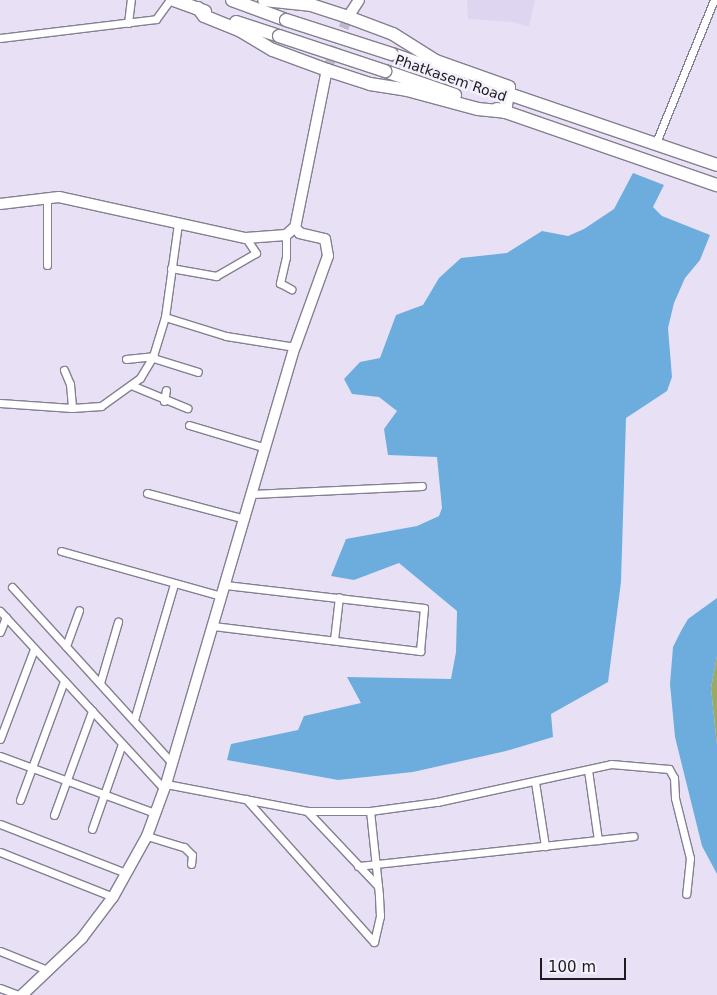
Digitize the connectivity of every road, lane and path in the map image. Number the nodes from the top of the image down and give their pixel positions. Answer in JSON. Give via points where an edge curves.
{"nodes":[{"id":1,"x":131,"y":0,"type":"edge"},
{"id":2,"x":170,"y":0,"type":"edge"},
{"id":3,"x":174,"y":0,"type":"edge"},
{"id":4,"x":232,"y":0,"type":"edge"},
{"id":5,"x":264,"y":0,"type":"edge"},
{"id":6,"x":359,"y":0,"type":"edge"},
{"id":7,"x":714,"y":0,"type":"edge"},
{"id":8,"x":198,"y":8,"type":"junction"},
{"id":9,"x":348,"y":17,"type":"junction"},
{"id":10,"x":128,"y":23,"type":"junction"},
{"id":11,"x":0,"y":38,"type":"edge"},
{"id":12,"x":327,"y":70,"type":"junction"},
{"id":13,"x":510,"y":95,"type":"junction"},
{"id":14,"x":505,"y":112,"type":"junction"},
{"id":15,"x":654,"y":145,"type":"junction"},
{"id":16,"x":717,"y":165,"type":"edge"},
{"id":17,"x":717,"y":185,"type":"edge"},
{"id":18,"x":47,"y":198,"type":"junction"},
{"id":19,"x":0,"y":204,"type":"edge"},
{"id":20,"x":178,"y":223,"type":"junction"},
{"id":21,"x":290,"y":232,"type":"joint"},
{"id":22,"x":246,"y":238,"type":"junction"},
{"id":23,"x":47,"y":266,"type":"dead end"},
{"id":24,"x":171,"y":268,"type":"junction"},
{"id":25,"x":291,"y":289,"type":"dead end"},
{"id":26,"x":165,"y":316,"type":"junction"},
{"id":27,"x":295,"y":347,"type":"junction"},
{"id":28,"x":152,"y":357,"type":"junction"},
{"id":29,"x":126,"y":359,"type":"dead end"},
{"id":30,"x":64,"y":370,"type":"dead end"},
{"id":31,"x":198,"y":372,"type":"dead end"},
{"id":32,"x":131,"y":385,"type":"junction"},
{"id":33,"x":166,"y":390,"type":"dead end"},
{"id":34,"x":164,"y":401,"type":"junction"},
{"id":35,"x":0,"y":403,"type":"edge"},
{"id":36,"x":72,"y":408,"type":"junction"},
{"id":37,"x":187,"y":408,"type":"dead end"},
{"id":38,"x":189,"y":425,"type":"dead end"},
{"id":39,"x":266,"y":448,"type":"junction"},
{"id":40,"x":422,"y":486,"type":"dead end"},
{"id":41,"x":147,"y":493,"type":"dead end"},
{"id":42,"x":252,"y":494,"type":"junction"},
{"id":43,"x":245,"y":519,"type":"junction"},
{"id":44,"x":61,"y":550,"type":"dead end"},
{"id":45,"x":174,"y":584,"type":"junction"},
{"id":46,"x":225,"y":585,"type":"junction"},
{"id":47,"x":12,"y":587,"type":"dead end"},
{"id":48,"x":221,"y":596,"type":"junction"},
{"id":49,"x":339,"y":597,"type":"junction"},
{"id":50,"x":79,"y":610,"type":"dead end"},
{"id":51,"x":0,"y":611,"type":"edge"},
{"id":52,"x":6,"y":617,"type":"junction"},
{"id":53,"x":118,"y":622,"type":"dead end"},
{"id":54,"x":213,"y":626,"type":"junction"},
{"id":55,"x":0,"y":632,"type":"edge"},
{"id":56,"x":334,"y":640,"type":"junction"},
{"id":57,"x":66,"y":646,"type":"junction"},
{"id":58,"x":34,"y":648,"type":"junction"},
{"id":59,"x":64,"y":680,"type":"junction"},
{"id":60,"x":100,"y":683,"type":"junction"},
{"id":61,"x":92,"y":711,"type":"junction"},
{"id":62,"x":134,"y":720,"type":"junction"},
{"id":63,"x":0,"y":739,"type":"edge"},
{"id":64,"x":122,"y":744,"type":"junction"},
{"id":65,"x":0,"y":756,"type":"edge"},
{"id":66,"x":172,"y":763,"type":"junction"},
{"id":67,"x":32,"y":768,"type":"junction"},
{"id":68,"x":588,"y":770,"type":"junction"},
{"id":69,"x":66,"y":780,"type":"junction"},
{"id":70,"x":535,"y":782,"type":"junction"},
{"id":71,"x":165,"y":786,"type":"junction"},
{"id":72,"x":104,"y":794,"type":"junction"},
{"id":73,"x":246,"y":799,"type":"junction"},
{"id":74,"x":20,"y":800,"type":"dead end"},
{"id":75,"x":307,"y":811,"type":"junction"},
{"id":76,"x":370,"y":811,"type":"junction"},
{"id":77,"x":155,"y":813,"type":"junction"},
{"id":78,"x":54,"y":815,"type":"dead end"},
{"id":79,"x":0,"y":824,"type":"edge"},
{"id":80,"x":92,"y":829,"type":"dead end"},
{"id":81,"x":147,"y":836,"type":"junction"},
{"id":82,"x":633,"y":836,"type":"dead end"},
{"id":83,"x":598,"y":840,"type":"junction"},
{"id":84,"x":545,"y":846,"type":"junction"},
{"id":85,"x":0,"y":852,"type":"edge"},
{"id":86,"x":191,"y":864,"type":"dead end"},
{"id":87,"x":377,"y":864,"type":"junction"},
{"id":88,"x":358,"y":866,"type":"junction"},
{"id":89,"x":126,"y":873,"type":"junction"},
{"id":90,"x":378,"y":886,"type":"junction"},
{"id":91,"x":686,"y":894,"type":"dead end"},
{"id":92,"x":113,"y":896,"type":"junction"},
{"id":93,"x":0,"y":951,"type":"edge"},
{"id":94,"x":48,"y":970,"type":"junction"},
{"id":95,"x":0,"y":988,"type":"edge"},
{"id":96,"x":20,"y":995,"type":"edge"}],
"edges":[{"from":1,"to":10,"type":"street"},
{"from":2,"to":10,"type":"street","via":[[156,20]]},
{"from":3,"to":8,"type":"highway","name":"Phatkasem Road"},
{"from":4,"to":13,"type":"highway","name":"Phatkasem Road","bridge":true},
{"from":5,"to":9,"type":"highway","via":[[312,5]]},
{"from":6,"to":9,"type":"street"},
{"from":7,"to":15,"type":"street"},
{"from":8,"to":12,"type":"highway","via":[[204,16],[242,31],[273,50]]},
{"from":8,"to":14,"type":"highway","name":"Phatkasem Road","bridge":true},
{"from":9,"to":13,"type":"highway","via":[[393,34],[436,60],[509,87]]},
{"from":10,"to":11,"type":"street"},
{"from":12,"to":14,"type":"highway","via":[[370,84],[478,109]]},
{"from":12,"to":27,"type":"street","via":[[295,228],[300,233],[325,239],[328,256]]},
{"from":13,"to":14,"type":"highway"},
{"from":13,"to":15,"type":"highway","name":"Phatkasem Road"},
{"from":14,"to":17,"type":"highway","name":"Phatkasem Road"},
{"from":15,"to":16,"type":"highway","name":"Phatkasem Road"},
{"from":18,"to":19,"type":"street"},
{"from":18,"to":20,"type":"street","via":[[92,203]]},
{"from":18,"to":23,"type":"street"},
{"from":20,"to":22,"type":"street"},
{"from":20,"to":24,"type":"street"},
{"from":21,"to":22,"type":"street"},
{"from":21,"to":25,"type":"street","via":[[280,283]]},
{"from":22,"to":24,"type":"street","via":[[256,253],[216,276]]},
{"from":24,"to":26,"type":"street"},
{"from":26,"to":27,"type":"street","via":[[226,336]]},
{"from":26,"to":28,"type":"street"},
{"from":27,"to":39,"type":"street"},
{"from":28,"to":29,"type":"street"},
{"from":28,"to":31,"type":"street"},
{"from":28,"to":32,"type":"street","via":[[140,378]]},
{"from":30,"to":36,"type":"street","via":[[70,384]]},
{"from":32,"to":34,"type":"street"},
{"from":32,"to":36,"type":"street","via":[[101,406]]},
{"from":33,"to":34,"type":"street"},
{"from":34,"to":37,"type":"street"},
{"from":35,"to":36,"type":"street"},
{"from":38,"to":39,"type":"street"},
{"from":39,"to":42,"type":"street"},
{"from":40,"to":42,"type":"street"},
{"from":41,"to":43,"type":"street"},
{"from":42,"to":43,"type":"street"},
{"from":43,"to":46,"type":"street"},
{"from":44,"to":45,"type":"street"},
{"from":45,"to":48,"type":"street"},
{"from":45,"to":62,"type":"street"},
{"from":46,"to":48,"type":"street"},
{"from":46,"to":49,"type":"street"},
{"from":47,"to":57,"type":"street"},
{"from":48,"to":54,"type":"street"},
{"from":49,"to":56,"type":"street"},
{"from":49,"to":56,"type":"street","via":[[424,608],[420,651]]},
{"from":50,"to":57,"type":"street"},
{"from":51,"to":52,"type":"street"},
{"from":52,"to":55,"type":"street"},
{"from":52,"to":58,"type":"street"},
{"from":53,"to":60,"type":"street"},
{"from":54,"to":56,"type":"street"},
{"from":54,"to":66,"type":"street"},
{"from":57,"to":60,"type":"street"},
{"from":58,"to":59,"type":"street"},
{"from":58,"to":63,"type":"street"},
{"from":59,"to":61,"type":"street"},
{"from":59,"to":67,"type":"street"},
{"from":60,"to":62,"type":"street"},
{"from":61,"to":64,"type":"street"},
{"from":61,"to":69,"type":"street"},
{"from":62,"to":66,"type":"street"},
{"from":64,"to":71,"type":"street"},
{"from":64,"to":72,"type":"street"},
{"from":65,"to":67,"type":"street"},
{"from":66,"to":71,"type":"street"},
{"from":67,"to":69,"type":"street"},
{"from":67,"to":74,"type":"street"},
{"from":68,"to":70,"type":"street"},
{"from":68,"to":83,"type":"street"},
{"from":68,"to":91,"type":"street","via":[[611,764],[669,769],[674,778],[675,798],[690,858]]},
{"from":69,"to":72,"type":"street"},
{"from":69,"to":78,"type":"street"},
{"from":70,"to":76,"type":"street","via":[[437,802]]},
{"from":70,"to":84,"type":"street"},
{"from":71,"to":73,"type":"street"},
{"from":71,"to":77,"type":"street"},
{"from":72,"to":77,"type":"street"},
{"from":72,"to":80,"type":"street"},
{"from":73,"to":75,"type":"street"},
{"from":73,"to":90,"type":"street","via":[[374,942],[380,916]]},
{"from":75,"to":76,"type":"street"},
{"from":75,"to":88,"type":"street"},
{"from":76,"to":87,"type":"street"},
{"from":77,"to":81,"type":"street"},
{"from":79,"to":89,"type":"street"},
{"from":81,"to":86,"type":"street","via":[[184,847],[192,855]]},
{"from":81,"to":89,"type":"street"},
{"from":82,"to":83,"type":"street"},
{"from":83,"to":84,"type":"street"},
{"from":84,"to":87,"type":"street"},
{"from":85,"to":92,"type":"street"},
{"from":87,"to":88,"type":"street"},
{"from":87,"to":90,"type":"street"},
{"from":88,"to":90,"type":"street"},
{"from":89,"to":92,"type":"street"},
{"from":92,"to":94,"type":"street","via":[[82,938]]},
{"from":93,"to":94,"type":"street"},
{"from":94,"to":96,"type":"street"},
{"from":95,"to":96,"type":"street"}]}
